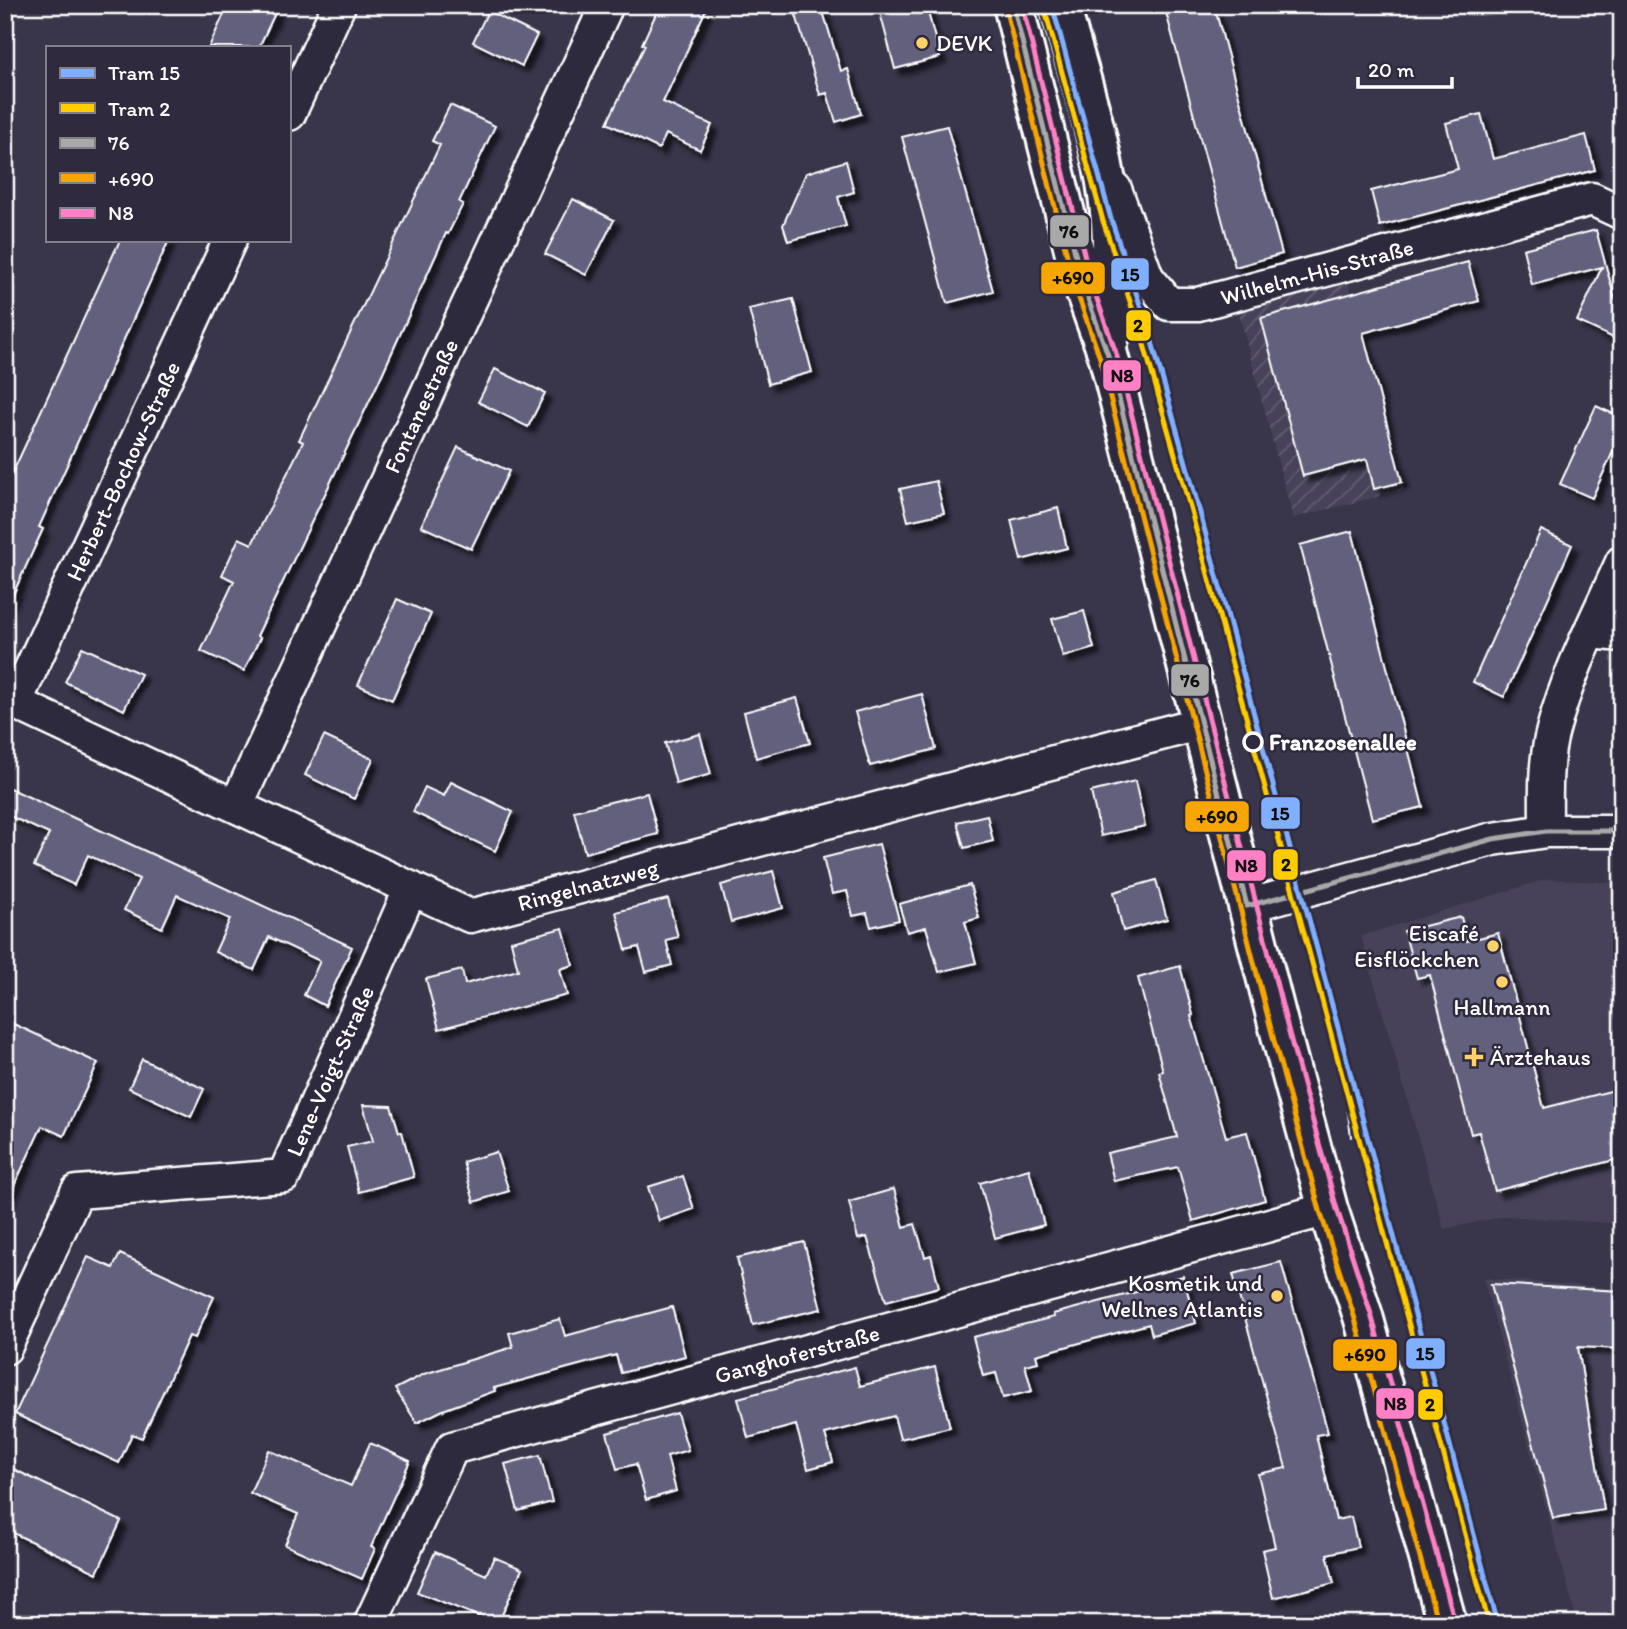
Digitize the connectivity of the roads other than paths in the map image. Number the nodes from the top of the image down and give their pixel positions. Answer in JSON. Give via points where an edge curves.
{"nodes":[{"id":1,"x":339,"y":5,"type":"edge"},
{"id":2,"x":607,"y":5,"type":"edge"},
{"id":3,"x":1013,"y":5,"type":"edge"},
{"id":4,"x":1060,"y":5,"type":"edge"},
{"id":5,"x":290,"y":112,"type":"edge"},
{"id":6,"x":1100,"y":156,"type":"junction"},
{"id":7,"x":1622,"y":213,"type":"edge"},
{"id":8,"x":229,"y":242,"type":"edge"},
{"id":9,"x":1108,"y":355,"type":"junction"},
{"id":10,"x":1622,"y":562,"type":"edge"},
{"id":11,"x":1606,"y":633,"type":"edge"},
{"id":12,"x":10,"y":700,"type":"edge"},
{"id":13,"x":1202,"y":723,"type":"junction"},
{"id":14,"x":236,"y":806,"type":"junction"},
{"id":15,"x":1546,"y":831,"type":"junction"},
{"id":16,"x":1622,"y":831,"type":"edge"},
{"id":17,"x":411,"y":888,"type":"junction"},
{"id":18,"x":1247,"y":906,"type":"junction"},
{"id":19,"x":1328,"y":1209,"type":"junction"},
{"id":20,"x":5,"y":1348,"type":"edge"},
{"id":21,"x":370,"y":1624,"type":"edge"},
{"id":22,"x":1447,"y":1624,"type":"edge"}],
"edges":[{"from":1,"to":5,"type":"street"},
{"from":2,"to":14,"type":"street","name":"Fontanestraße"},
{"from":3,"to":9,"type":"main road","via":[[1076,261]]},
{"from":4,"to":6,"type":"main road"},
{"from":6,"to":7,"type":"street","name":"Wilhelm-His-Straße","via":[[1147,277],[1168,304],[1198,304],[1592,199]]},
{"from":6,"to":9,"type":"main road","via":[[1111,219],[1113,267]]},
{"from":8,"to":12,"type":"street","name":"Herbert-Bochow-Straße"},
{"from":9,"to":13,"type":"main road"},
{"from":10,"to":11,"type":"street"},
{"from":11,"to":15,"type":"street","via":[[1563,697],[1552,732]]},
{"from":12,"to":14,"type":"street","name":"Ringelnatzweg"},
{"from":13,"to":17,"type":"street","name":"Ringelnatzweg","via":[[470,916]]},
{"from":13,"to":18,"type":"main road"},
{"from":14,"to":17,"type":"street","name":"Ringelnatzweg"},
{"from":15,"to":16,"type":"street"},
{"from":15,"to":18,"type":"street","via":[[1493,839]]},
{"from":17,"to":20,"type":"street","name":"Lene-Voigt-Straße","via":[[284,1176],[77,1192]]},
{"from":18,"to":19,"type":"main road"},
{"from":19,"to":21,"type":"street","name":"Ganghoferstraße","via":[[452,1448]]},
{"from":19,"to":22,"type":"main road","via":[[1363,1316]]}]}
